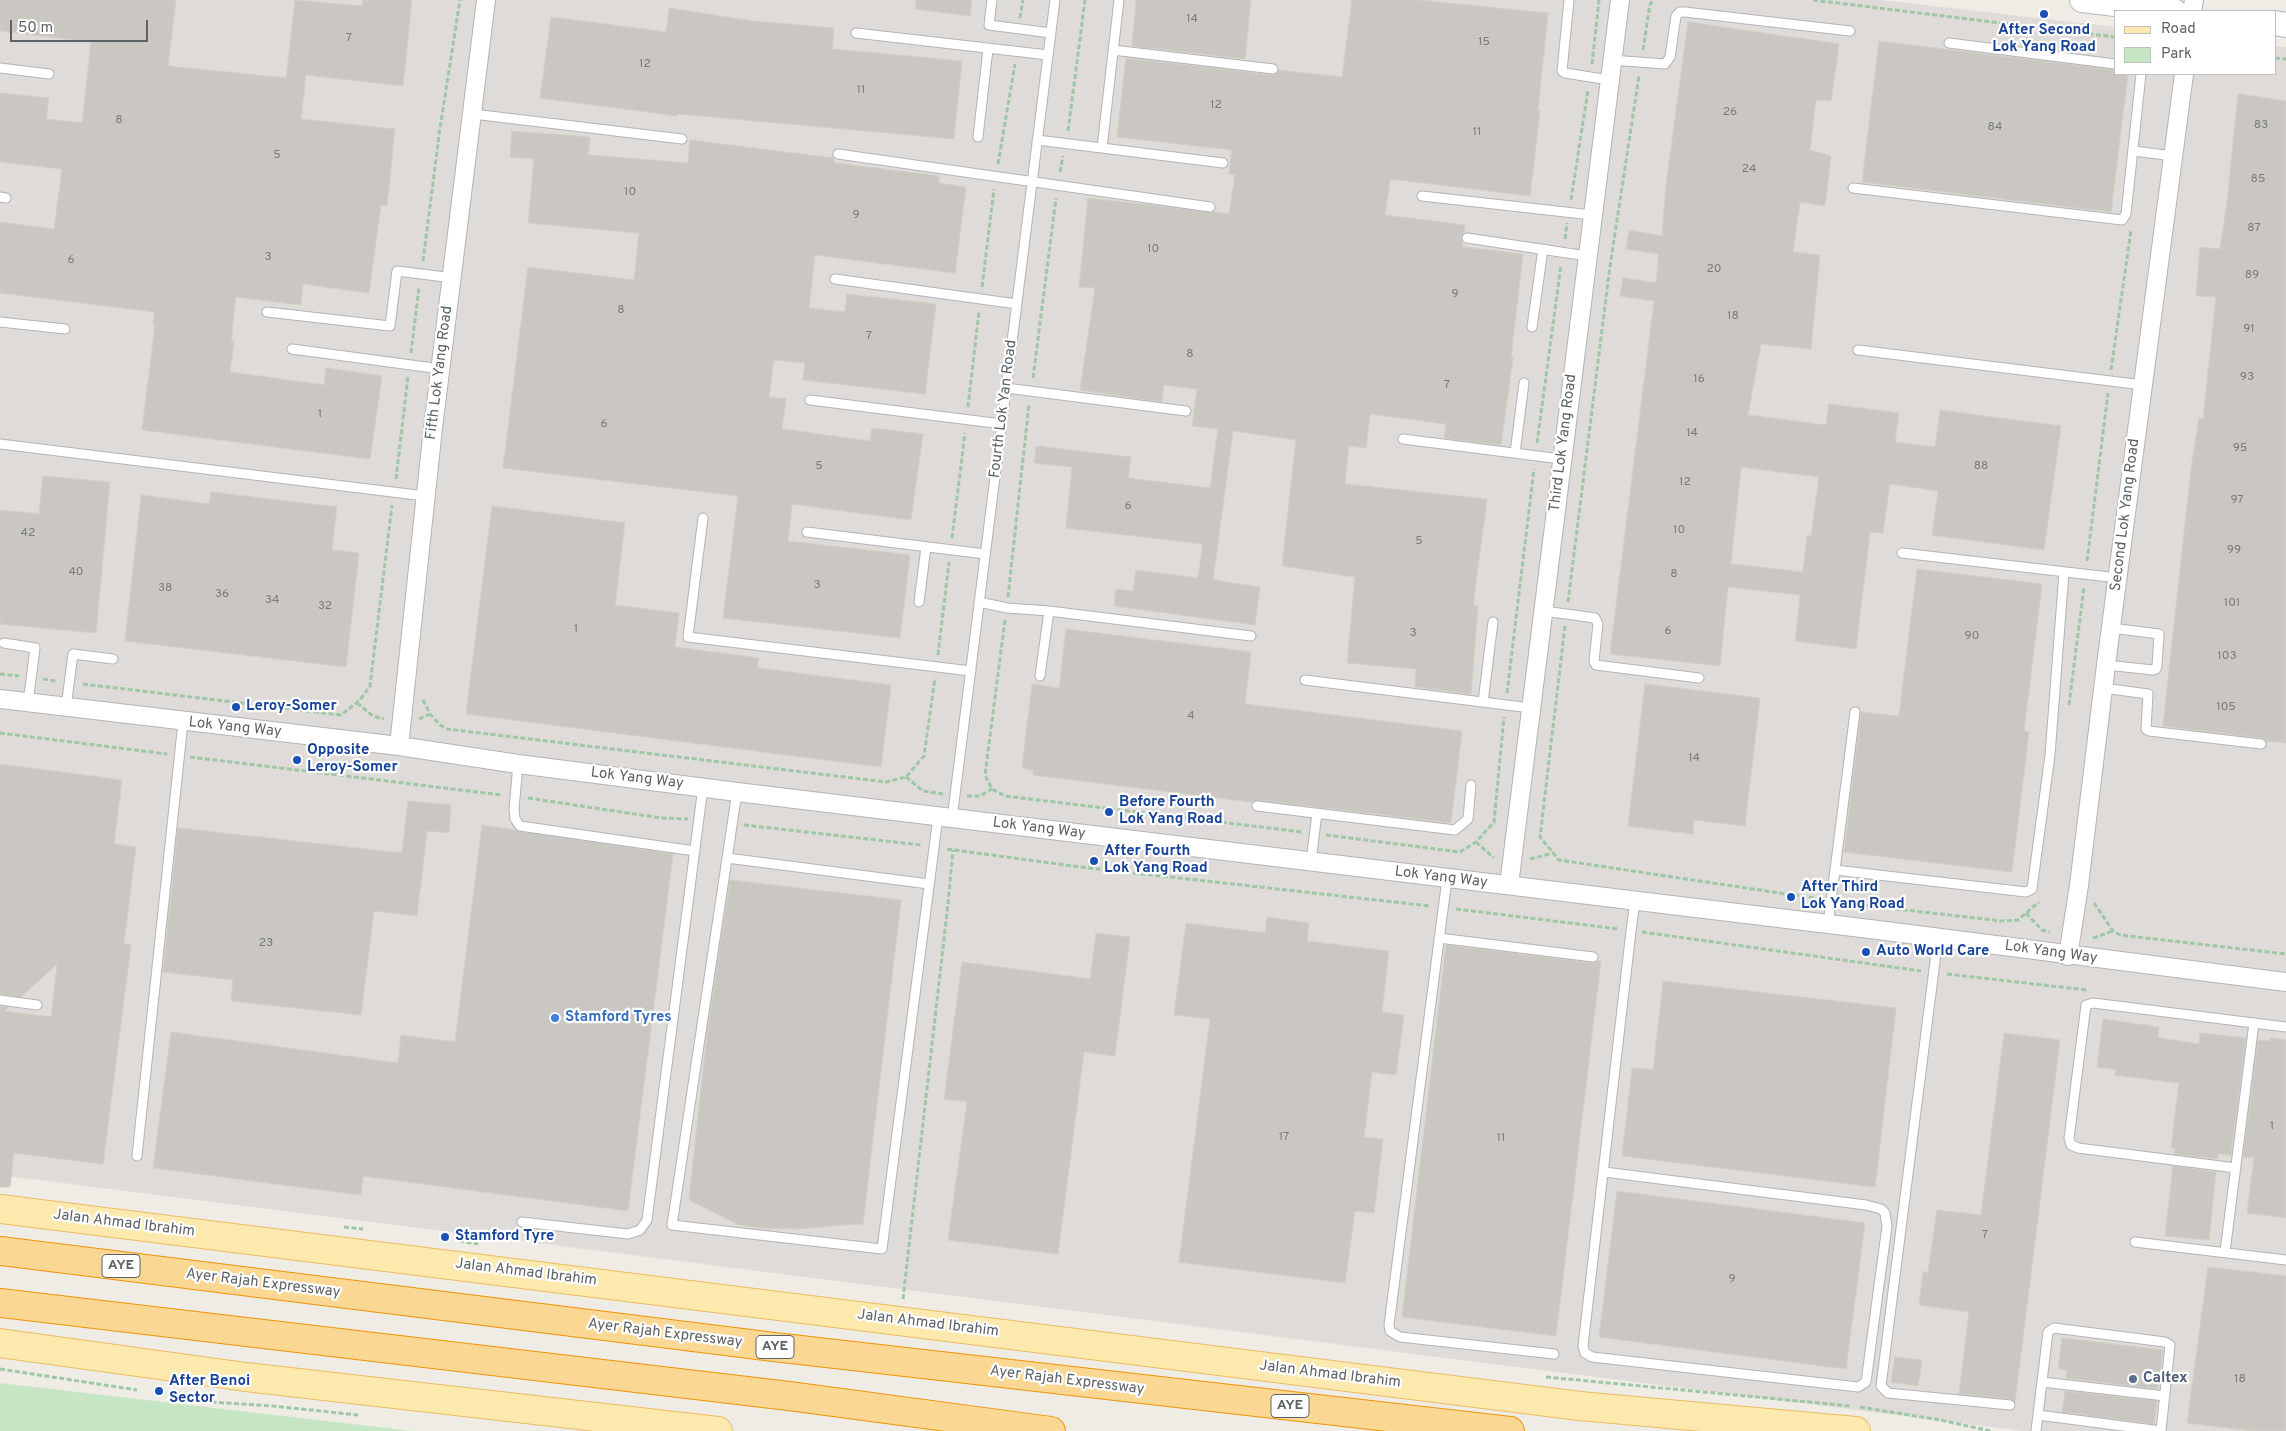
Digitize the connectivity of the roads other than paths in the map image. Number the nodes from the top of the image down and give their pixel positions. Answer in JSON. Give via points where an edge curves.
{"nodes":[{"id":1,"x":486,"y":0,"type":"edge"},
{"id":2,"x":992,"y":0,"type":"edge"},
{"id":3,"x":1055,"y":0,"type":"edge"},
{"id":4,"x":1119,"y":0,"type":"edge"},
{"id":5,"x":1569,"y":0,"type":"edge"},
{"id":6,"x":1620,"y":0,"type":"edge"},
{"id":7,"x":2082,"y":0,"type":"edge"},
{"id":8,"x":2166,"y":10,"type":"edge"},
{"id":9,"x":1850,"y":31,"type":"dead end"},
{"id":10,"x":856,"y":33,"type":"dead end"},
{"id":11,"x":1051,"y":33,"type":"junction"},
{"id":12,"x":1949,"y":43,"type":"dead end"},
{"id":13,"x":988,"y":49,"type":"junction"},
{"id":14,"x":1114,"y":50,"type":"junction"},
{"id":15,"x":1048,"y":55,"type":"junction"},
{"id":16,"x":1611,"y":60,"type":"junction"},
{"id":17,"x":2114,"y":64,"type":"edge"},
{"id":18,"x":0,"y":68,"type":"edge"},
{"id":19,"x":1274,"y":69,"type":"dead end"},
{"id":20,"x":49,"y":74,"type":"dead end"},
{"id":21,"x":2141,"y":75,"type":"edge"},
{"id":22,"x":2184,"y":75,"type":"edge"},
{"id":23,"x":1609,"y":80,"type":"junction"},
{"id":24,"x":473,"y":114,"type":"junction"},
{"id":25,"x":978,"y":137,"type":"dead end"},
{"id":26,"x":682,"y":140,"type":"dead end"},
{"id":27,"x":1037,"y":140,"type":"junction"},
{"id":28,"x":1102,"y":148,"type":"junction"},
{"id":29,"x":2134,"y":151,"type":"junction"},
{"id":30,"x":838,"y":154,"type":"dead end"},
{"id":31,"x":2173,"y":156,"type":"junction"},
{"id":32,"x":1223,"y":163,"type":"dead end"},
{"id":33,"x":1032,"y":182,"type":"junction"},
{"id":34,"x":1853,"y":188,"type":"dead end"},
{"id":35,"x":1422,"y":196,"type":"dead end"},
{"id":36,"x":1210,"y":207,"type":"dead end"},
{"id":37,"x":1592,"y":215,"type":"junction"},
{"id":38,"x":1466,"y":238,"type":"dead end"},
{"id":39,"x":1543,"y":249,"type":"junction"},
{"id":40,"x":1587,"y":256,"type":"junction"},
{"id":41,"x":453,"y":278,"type":"junction"},
{"id":42,"x":835,"y":279,"type":"dead end"},
{"id":43,"x":1017,"y":304,"type":"junction"},
{"id":44,"x":267,"y":312,"type":"dead end"},
{"id":45,"x":0,"y":322,"type":"edge"},
{"id":46,"x":1532,"y":327,"type":"dead end"},
{"id":47,"x":65,"y":329,"type":"dead end"},
{"id":48,"x":292,"y":350,"type":"dead end"},
{"id":49,"x":1858,"y":350,"type":"dead end"},
{"id":50,"x":441,"y":369,"type":"junction"},
{"id":51,"x":1524,"y":383,"type":"dead end"},
{"id":52,"x":2143,"y":385,"type":"junction"},
{"id":53,"x":1006,"y":388,"type":"junction"},
{"id":54,"x":810,"y":400,"type":"dead end"},
{"id":55,"x":1186,"y":411,"type":"dead end"},
{"id":56,"x":1002,"y":424,"type":"junction"},
{"id":57,"x":1403,"y":439,"type":"dead end"},
{"id":58,"x":0,"y":444,"type":"edge"},
{"id":59,"x":1515,"y":453,"type":"junction"},
{"id":60,"x":1561,"y":459,"type":"junction"},
{"id":61,"x":426,"y":496,"type":"junction"},
{"id":62,"x":703,"y":518,"type":"dead end"},
{"id":63,"x":807,"y":532,"type":"dead end"},
{"id":64,"x":926,"y":546,"type":"junction"},
{"id":65,"x":1902,"y":553,"type":"dead end"},
{"id":66,"x":985,"y":554,"type":"junction"},
{"id":67,"x":2064,"y":572,"type":"junction"},
{"id":68,"x":2118,"y":578,"type":"junction"},
{"id":69,"x":919,"y":602,"type":"dead end"},
{"id":70,"x":979,"y":602,"type":"junction"},
{"id":71,"x":1049,"y":611,"type":"junction"},
{"id":72,"x":1544,"y":611,"type":"junction"},
{"id":73,"x":1493,"y":622,"type":"dead end"},
{"id":74,"x":2111,"y":628,"type":"junction"},
{"id":75,"x":1251,"y":636,"type":"dead end"},
{"id":76,"x":4,"y":644,"type":"dead end"},
{"id":77,"x":113,"y":659,"type":"dead end"},
{"id":78,"x":2106,"y":665,"type":"junction"},
{"id":79,"x":971,"y":671,"type":"junction"},
{"id":80,"x":1040,"y":676,"type":"dead end"},
{"id":81,"x":1699,"y":678,"type":"dead end"},
{"id":82,"x":1305,"y":680,"type":"dead end"},
{"id":83,"x":2103,"y":688,"type":"junction"},
{"id":84,"x":0,"y":700,"type":"edge"},
{"id":85,"x":1483,"y":702,"type":"junction"},
{"id":86,"x":28,"y":703,"type":"junction"},
{"id":87,"x":66,"y":708,"type":"junction"},
{"id":88,"x":1531,"y":708,"type":"junction"},
{"id":89,"x":1854,"y":712,"type":"dead end"},
{"id":90,"x":183,"y":722,"type":"junction"},
{"id":91,"x":2261,"y":744,"type":"dead end"},
{"id":92,"x":399,"y":746,"type":"junction"},
{"id":93,"x":518,"y":764,"type":"junction"},
{"id":94,"x":1471,"y":785,"type":"dead end"},
{"id":95,"x":703,"y":788,"type":"junction"},
{"id":96,"x":737,"y":792,"type":"junction"},
{"id":97,"x":1257,"y":806,"type":"dead end"},
{"id":98,"x":1317,"y":813,"type":"junction"},
{"id":99,"x":945,"y":818,"type":"junction"},
{"id":100,"x":695,"y":851,"type":"junction"},
{"id":101,"x":727,"y":858,"type":"junction"},
{"id":102,"x":1311,"y":862,"type":"junction"},
{"id":103,"x":1835,"y":870,"type":"junction"},
{"id":104,"x":1447,"y":878,"type":"junction"},
{"id":105,"x":929,"y":884,"type":"junction"},
{"id":106,"x":1509,"y":886,"type":"junction"},
{"id":107,"x":1635,"y":901,"type":"junction"},
{"id":108,"x":1828,"y":925,"type":"junction"},
{"id":109,"x":1439,"y":938,"type":"junction"},
{"id":110,"x":1938,"y":938,"type":"junction"},
{"id":111,"x":2068,"y":956,"type":"junction"},
{"id":112,"x":1593,"y":958,"type":"dead end"},
{"id":113,"x":2286,"y":982,"type":"edge"},
{"id":114,"x":0,"y":1000,"type":"edge"},
{"id":115,"x":37,"y":1005,"type":"dead end"},
{"id":116,"x":2254,"y":1023,"type":"junction"},
{"id":117,"x":2286,"y":1027,"type":"edge"},
{"id":118,"x":137,"y":1156,"type":"dead end"},
{"id":119,"x":2236,"y":1168,"type":"junction"},
{"id":120,"x":1604,"y":1172,"type":"junction"},
{"id":121,"x":0,"y":1209,"type":"edge"},
{"id":122,"x":522,"y":1222,"type":"dead end"},
{"id":123,"x":2135,"y":1242,"type":"dead end"},
{"id":124,"x":0,"y":1251,"type":"edge"},
{"id":125,"x":2225,"y":1252,"type":"junction"},
{"id":126,"x":2286,"y":1260,"type":"edge"},
{"id":127,"x":0,"y":1303,"type":"edge"},
{"id":128,"x":0,"y":1343,"type":"edge"},
{"id":129,"x":1554,"y":1354,"type":"dead end"},
{"id":130,"x":2042,"y":1382,"type":"junction"},
{"id":131,"x":2165,"y":1396,"type":"junction"},
{"id":132,"x":2010,"y":1405,"type":"dead end"},
{"id":133,"x":2038,"y":1415,"type":"junction"},
{"id":134,"x":636,"y":1425,"type":"edge"},
{"id":135,"x":702,"y":1430,"type":"edge"},
{"id":136,"x":1051,"y":1431,"type":"edge"},
{"id":137,"x":1510,"y":1431,"type":"edge"},
{"id":138,"x":1856,"y":1431,"type":"edge"},
{"id":139,"x":2036,"y":1431,"type":"edge"},
{"id":140,"x":2161,"y":1431,"type":"edge"}],
"edges":[{"from":1,"to":24,"type":"street","name":"Fifth Lok Yang Road"},
{"from":2,"to":11,"type":"lane","via":[[989,25]]},
{"from":3,"to":11,"type":"lane","name":"Fourth Lok Yan Road"},
{"from":4,"to":14,"type":"lane"},
{"from":5,"to":23,"type":"lane","via":[[1562,71]]},
{"from":6,"to":16,"type":"street","name":"Third Lok Yang Road"},
{"from":7,"to":8,"type":"main road"},
{"from":9,"to":16,"type":"lane","via":[[1680,12],[1674,21],[1668,62],[1661,65]]},
{"from":10,"to":13,"type":"lane"},
{"from":11,"to":15,"type":"lane","name":"Fourth Lok Yan Road"},
{"from":12,"to":17,"type":"lane"},
{"from":13,"to":15,"type":"lane"},
{"from":13,"to":25,"type":"lane"},
{"from":14,"to":19,"type":"lane"},
{"from":14,"to":28,"type":"lane"},
{"from":15,"to":27,"type":"lane","name":"Fourth Lok Yan Road"},
{"from":16,"to":23,"type":"street","name":"Third Lok Yang Road"},
{"from":18,"to":20,"type":"lane"},
{"from":21,"to":29,"type":"lane"},
{"from":22,"to":31,"type":"street","name":"Second Lok Yang Road"},
{"from":23,"to":37,"type":"street","name":"Third Lok Yang Road"},
{"from":24,"to":26,"type":"lane"},
{"from":24,"to":41,"type":"street","name":"Fifth Lok Yang Road"},
{"from":27,"to":28,"type":"lane"},
{"from":27,"to":33,"type":"lane","name":"Fourth Lok Yan Road"},
{"from":28,"to":32,"type":"lane"},
{"from":29,"to":31,"type":"lane"},
{"from":29,"to":34,"type":"lane","via":[[2126,214],[2118,221]]},
{"from":30,"to":33,"type":"lane"},
{"from":31,"to":52,"type":"street","name":"Second Lok Yang Road"},
{"from":33,"to":36,"type":"lane"},
{"from":33,"to":43,"type":"lane","name":"Fourth Lok Yan Road"},
{"from":35,"to":37,"type":"lane"},
{"from":37,"to":40,"type":"street","name":"Third Lok Yang Road"},
{"from":38,"to":39,"type":"lane"},
{"from":39,"to":40,"type":"lane"},
{"from":39,"to":46,"type":"lane"},
{"from":40,"to":60,"type":"street","name":"Third Lok Yang Road"},
{"from":41,"to":44,"type":"lane","via":[[397,271],[390,326]]},
{"from":41,"to":50,"type":"street","name":"Fifth Lok Yang Road"},
{"from":42,"to":43,"type":"lane"},
{"from":43,"to":53,"type":"lane","name":"Fourth Lok Yan Road"},
{"from":45,"to":47,"type":"lane"},
{"from":48,"to":50,"type":"lane"},
{"from":49,"to":52,"type":"lane"},
{"from":50,"to":61,"type":"street","name":"Fifth Lok Yang Road"},
{"from":51,"to":59,"type":"lane"},
{"from":52,"to":68,"type":"street","name":"Second Lok Yang Road"},
{"from":53,"to":55,"type":"lane"},
{"from":53,"to":56,"type":"lane","name":"Fourth Lok Yan Road"},
{"from":54,"to":56,"type":"lane"},
{"from":56,"to":66,"type":"lane","name":"Fourth Lok Yan Road"},
{"from":57,"to":59,"type":"lane"},
{"from":58,"to":61,"type":"lane"},
{"from":59,"to":60,"type":"lane"},
{"from":60,"to":72,"type":"street","name":"Third Lok Yang Road"},
{"from":61,"to":92,"type":"street","name":"Fifth Lok Yang Road"},
{"from":62,"to":79,"type":"lane","via":[[688,637]]},
{"from":63,"to":64,"type":"lane"},
{"from":64,"to":66,"type":"lane"},
{"from":64,"to":69,"type":"lane"},
{"from":65,"to":67,"type":"lane"},
{"from":66,"to":70,"type":"lane","name":"Fourth Lok Yan Road"},
{"from":67,"to":68,"type":"lane"},
{"from":67,"to":103,"type":"lane","via":[[2050,755],[2032,889],[2026,892]]},
{"from":68,"to":74,"type":"street","name":"Second Lok Yang Road"},
{"from":70,"to":71,"type":"lane"},
{"from":70,"to":79,"type":"lane","name":"Fourth Lok Yan Road"},
{"from":71,"to":75,"type":"lane"},
{"from":71,"to":80,"type":"lane"},
{"from":72,"to":81,"type":"lane","via":[[1592,617],[1597,621],[1596,665]]},
{"from":72,"to":88,"type":"street","name":"Third Lok Yang Road"},
{"from":73,"to":85,"type":"lane"},
{"from":74,"to":78,"type":"street","name":"Second Lok Yang Road"},
{"from":74,"to":78,"type":"lane","via":[[2159,634],[2157,666],[2153,670]]},
{"from":76,"to":86,"type":"lane","via":[[35,648]]},
{"from":77,"to":87,"type":"lane","via":[[73,654]]},
{"from":78,"to":83,"type":"street","name":"Second Lok Yang Road"},
{"from":79,"to":99,"type":"lane","name":"Fourth Lok Yan Road"},
{"from":82,"to":85,"type":"lane"},
{"from":83,"to":91,"type":"lane","via":[[2148,694],[2146,729],[2149,731]]},
{"from":83,"to":111,"type":"street","name":"Second Lok Yang Road"},
{"from":84,"to":86,"type":"street","name":"Lok Yang Way"},
{"from":85,"to":88,"type":"lane"},
{"from":86,"to":87,"type":"street","name":"Lok Yang Way"},
{"from":87,"to":90,"type":"street","name":"Lok Yang Way"},
{"from":88,"to":106,"type":"street","name":"Third Lok Yang Road"},
{"from":89,"to":103,"type":"lane"},
{"from":90,"to":92,"type":"street","name":"Lok Yang Way"},
{"from":90,"to":118,"type":"lane"},
{"from":92,"to":93,"type":"street","name":"Lok Yang Way"},
{"from":93,"to":95,"type":"street","name":"Lok Yang Way"},
{"from":93,"to":100,"type":"lane","via":[[514,797],[515,819],[520,826]]},
{"from":94,"to":98,"type":"lane","via":[[1468,819],[1458,830]]},
{"from":95,"to":96,"type":"street","name":"Lok Yang Way"},
{"from":95,"to":100,"type":"lane"},
{"from":96,"to":99,"type":"street","name":"Lok Yang Way"},
{"from":96,"to":101,"type":"lane"},
{"from":97,"to":98,"type":"lane"},
{"from":98,"to":102,"type":"lane"},
{"from":99,"to":102,"type":"street","name":"Lok Yang Way"},
{"from":99,"to":105,"type":"lane","name":"Fourth Lok Yan Road","via":[[934,847]]},
{"from":100,"to":122,"type":"lane","via":[[647,1220],[640,1230],[628,1234]]},
{"from":101,"to":105,"type":"lane"},
{"from":101,"to":105,"type":"lane","name":"Fourth Lok Yan Road","via":[[672,1226],[882,1248]]},
{"from":102,"to":104,"type":"street","name":"Lok Yang Way"},
{"from":103,"to":108,"type":"lane"},
{"from":104,"to":106,"type":"street","name":"Lok Yang Way"},
{"from":104,"to":109,"type":"lane"},
{"from":106,"to":107,"type":"street","name":"Lok Yang Way"},
{"from":107,"to":108,"type":"street","name":"Lok Yang Way"},
{"from":107,"to":120,"type":"lane"},
{"from":108,"to":110,"type":"street","name":"Lok Yang Way"},
{"from":109,"to":112,"type":"lane"},
{"from":109,"to":129,"type":"lane","via":[[1390,1331],[1400,1337]]},
{"from":110,"to":111,"type":"street","name":"Lok Yang Way"},
{"from":110,"to":132,"type":"lane","via":[[1881,1386],[1888,1393]]},
{"from":111,"to":113,"type":"street","name":"Lok Yang Way"},
{"from":114,"to":115,"type":"lane"},
{"from":116,"to":117,"type":"lane"},
{"from":116,"to":119,"type":"lane"},
{"from":116,"to":119,"type":"lane","via":[[2094,1003],[2088,1003],[2084,1010],[2069,1138],[2071,1145]]},
{"from":119,"to":125,"type":"lane"},
{"from":120,"to":120,"type":"lane","via":[[1881,1209],[1887,1226],[1866,1382],[1858,1387],[1587,1355],[1584,1346]]},
{"from":121,"to":138,"type":"main road","name":"Jalan Ahmad Ibrahim","via":[[1580,1406]]},
{"from":123,"to":125,"type":"lane"},
{"from":124,"to":137,"type":"highway","name":"Ayer Rajah Expressway","number":"AYE","via":[[774,1347]]},
{"from":125,"to":126,"type":"lane"},
{"from":127,"to":136,"type":"highway","via":[[779,1395]]},
{"from":128,"to":134,"type":"main road"},
{"from":130,"to":131,"type":"lane"},
{"from":130,"to":131,"type":"lane","via":[[2048,1332],[2054,1328],[2168,1343],[2171,1348]]},
{"from":130,"to":133,"type":"lane"},
{"from":131,"to":140,"type":"lane"},
{"from":133,"to":139,"type":"lane"},
{"from":133,"to":140,"type":"lane"},
{"from":134,"to":135,"type":"main road"}]}
